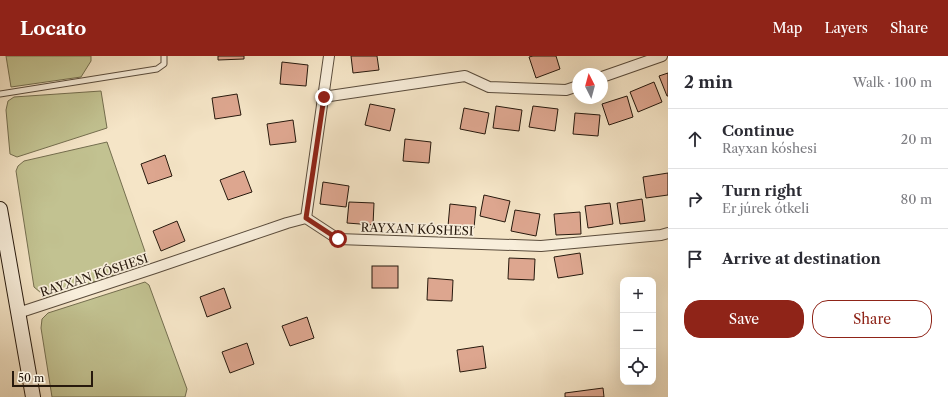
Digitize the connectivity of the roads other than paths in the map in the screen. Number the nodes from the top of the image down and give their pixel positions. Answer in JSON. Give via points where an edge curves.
{"nodes":[{"id":1,"x":164,"y":56,"type":"edge"},
{"id":2,"x":329,"y":56,"type":"edge"},
{"id":3,"x":662,"y":56,"type":"edge"},
{"id":4,"x":608,"y":75,"type":"edge"},
{"id":5,"x":572,"y":88,"type":"edge"},
{"id":6,"x":0,"y":94,"type":"edge"},
{"id":7,"x":324,"y":97,"type":"junction"},
{"id":8,"x":0,"y":209,"type":"edge"},
{"id":9,"x":306,"y":218,"type":"junction"},
{"id":10,"x":668,"y":233,"type":"edge"},
{"id":11,"x":18,"y":313,"type":"junction"},
{"id":12,"x":33,"y":397,"type":"edge"}],
"edges":[{"from":1,"to":6,"type":"lane","via":[[164,64],[157,69]]},
{"from":2,"to":7,"type":"street"},
{"from":3,"to":4,"type":"street"},
{"from":5,"to":7,"type":"street","via":[[489,88],[466,76]]},
{"from":7,"to":9,"type":"street"},
{"from":8,"to":11,"type":"main road"},
{"from":9,"to":10,"type":"street","name":"RAYXAN KÓSHESI","via":[[338,239],[541,246]]},
{"from":9,"to":11,"type":"street","name":"RAYXAN KÓSHESI"},
{"from":11,"to":12,"type":"main road"}]}
